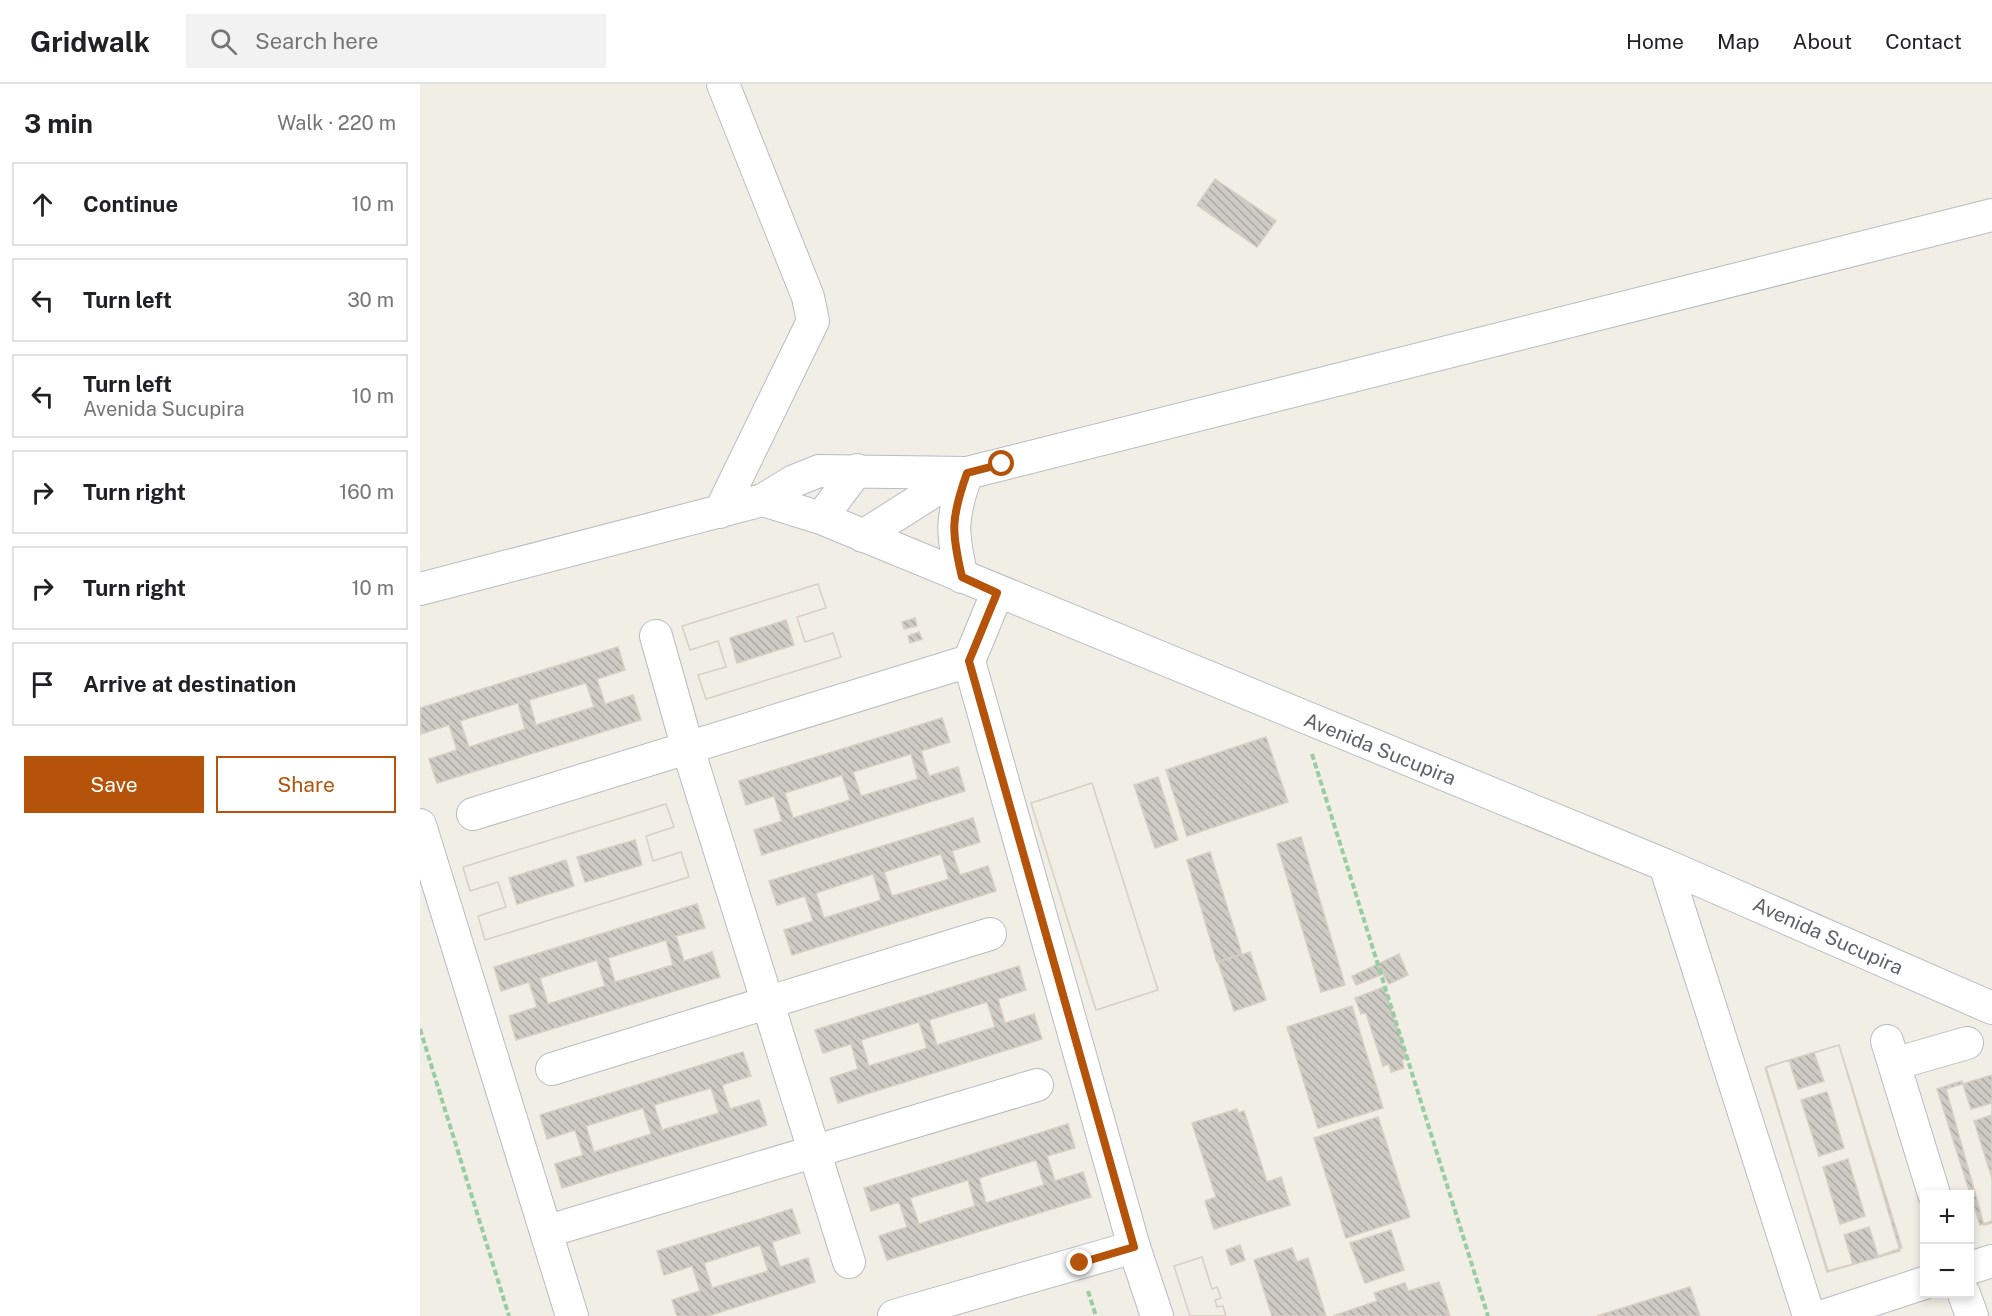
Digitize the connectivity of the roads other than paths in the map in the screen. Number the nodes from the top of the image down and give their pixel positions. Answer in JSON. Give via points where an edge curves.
{"nodes":[{"id":1,"x":723,"y":84,"type":"edge"},
{"id":2,"x":1992,"y":215,"type":"edge"},
{"id":3,"x":857,"y":470,"type":"junction"},
{"id":4,"x":963,"y":474,"type":"junction"},
{"id":5,"x":763,"y":500,"type":"junction"},
{"id":6,"x":720,"y":512,"type":"junction"},
{"id":7,"x":821,"y":518,"type":"junction"},
{"id":8,"x":863,"y":536,"type":"junction"},
{"id":9,"x":962,"y":577,"type":"junction"},
{"id":10,"x":420,"y":589,"type":"edge"},
{"id":11,"x":997,"y":593,"type":"junction"},
{"id":12,"x":656,"y":636,"type":"dead end"},
{"id":13,"x":969,"y":661,"type":"junction"},
{"id":14,"x":688,"y":749,"type":"junction"},
{"id":15,"x":473,"y":814,"type":"dead end"},
{"id":16,"x":420,"y":825,"type":"edge"},
{"id":17,"x":1665,"y":866,"type":"junction"},
{"id":18,"x":990,"y":934,"type":"dead end"},
{"id":19,"x":767,"y":1003,"type":"junction"},
{"id":20,"x":1992,"y":1008,"type":"edge"},
{"id":21,"x":1967,"y":1043,"type":"dead end"},
{"id":22,"x":552,"y":1069,"type":"dead end"},
{"id":23,"x":1037,"y":1086,"type":"dead end"},
{"id":24,"x":816,"y":1153,"type":"junction"},
{"id":25,"x":1933,"y":1190,"type":"edge"},
{"id":26,"x":548,"y":1231,"type":"junction"},
{"id":27,"x":1134,"y":1247,"type":"junction"},
{"id":28,"x":1992,"y":1261,"type":"edge"},
{"id":29,"x":849,"y":1262,"type":"dead end"},
{"id":30,"x":1974,"y":1267,"type":"edge"},
{"id":31,"x":1920,"y":1284,"type":"edge"},
{"id":32,"x":1967,"y":1298,"type":"edge"},
{"id":33,"x":572,"y":1316,"type":"edge"},
{"id":34,"x":894,"y":1316,"type":"edge"},
{"id":35,"x":1157,"y":1316,"type":"edge"},
{"id":36,"x":1809,"y":1316,"type":"edge"},
{"id":37,"x":1824,"y":1316,"type":"edge"},
{"id":38,"x":1972,"y":1316,"type":"edge"}],
"edges":[{"from":1,"to":6,"type":"street","via":[[808,297],[813,321]]},
{"from":2,"to":4,"type":"street"},
{"from":3,"to":4,"type":"street"},
{"from":3,"to":5,"type":"street","via":[[819,471]]},
{"from":3,"to":7,"type":"street"},
{"from":4,"to":8,"type":"street"},
{"from":4,"to":9,"type":"street","via":[[954,509],[954,543]]},
{"from":5,"to":6,"type":"street"},
{"from":5,"to":7,"type":"street","name":"Avenida Sucupira"},
{"from":6,"to":10,"type":"street"},
{"from":7,"to":8,"type":"street","name":"Avenida Sucupira"},
{"from":8,"to":9,"type":"street","name":"Avenida Sucupira"},
{"from":9,"to":11,"type":"street","name":"Avenida Sucupira"},
{"from":11,"to":13,"type":"street"},
{"from":11,"to":17,"type":"street","name":"Avenida Sucupira"},
{"from":12,"to":14,"type":"street"},
{"from":13,"to":14,"type":"street"},
{"from":13,"to":27,"type":"street"},
{"from":14,"to":15,"type":"street"},
{"from":14,"to":19,"type":"street"},
{"from":16,"to":26,"type":"street"},
{"from":17,"to":20,"type":"street","name":"Avenida Sucupira"},
{"from":17,"to":36,"type":"street"},
{"from":18,"to":19,"type":"street"},
{"from":19,"to":22,"type":"street"},
{"from":19,"to":24,"type":"street"},
{"from":21,"to":25,"type":"street","via":[[1890,1053]]},
{"from":23,"to":24,"type":"street"},
{"from":24,"to":26,"type":"street"},
{"from":24,"to":29,"type":"street"},
{"from":26,"to":33,"type":"street"},
{"from":27,"to":34,"type":"street"},
{"from":27,"to":35,"type":"street"},
{"from":28,"to":30,"type":"street"},
{"from":31,"to":37,"type":"street"},
{"from":32,"to":38,"type":"street"}]}
